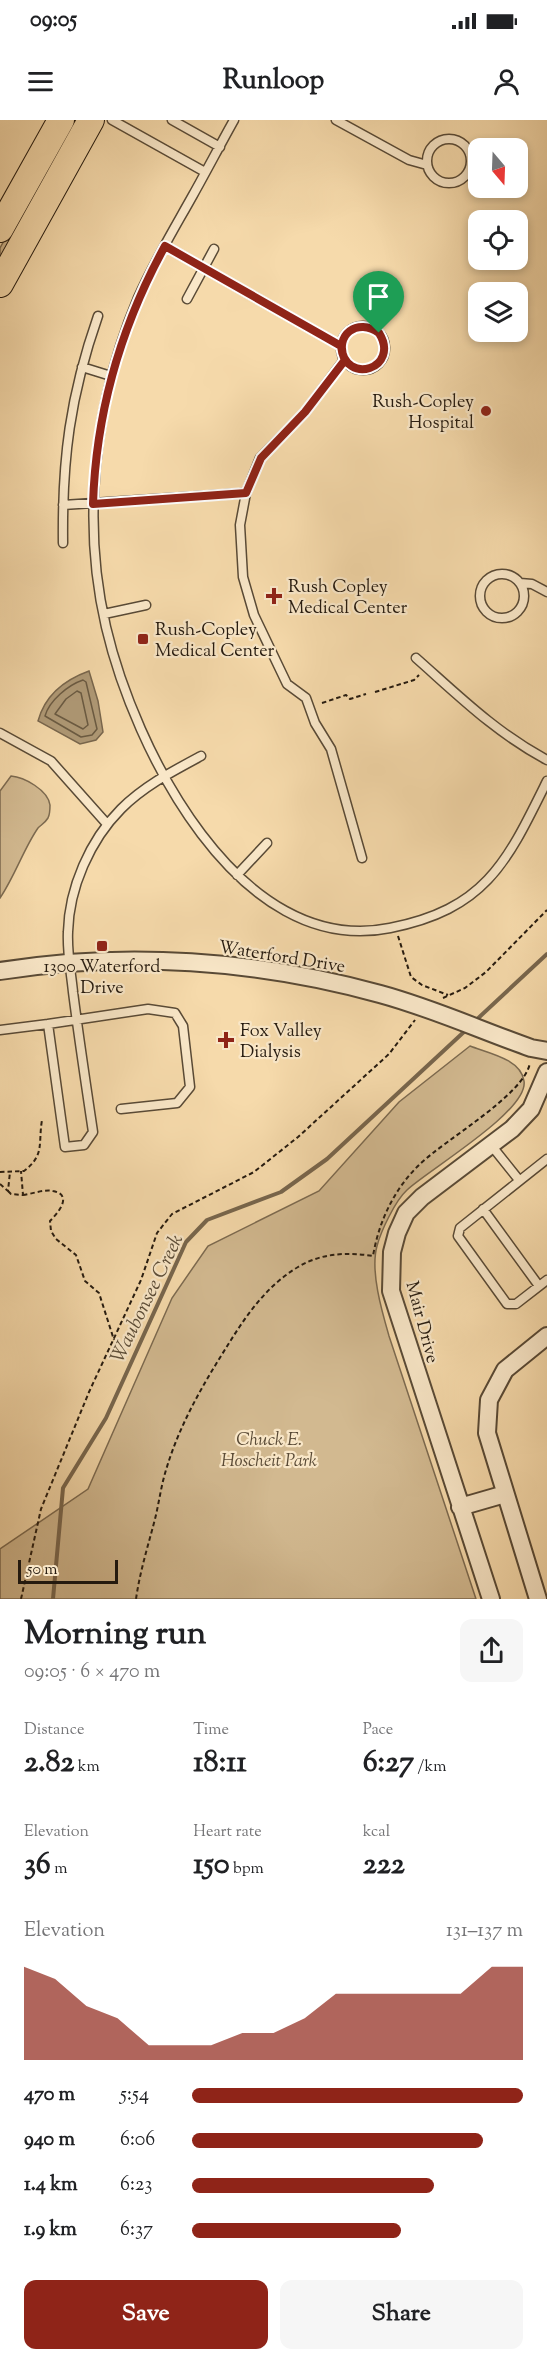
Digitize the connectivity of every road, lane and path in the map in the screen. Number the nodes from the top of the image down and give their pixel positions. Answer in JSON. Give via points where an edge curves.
{"nodes":[{"id":1,"x":61,"y":120,"type":"edge"},
{"id":2,"x":91,"y":120,"type":"edge"},
{"id":3,"x":112,"y":120,"type":"edge"},
{"id":4,"x":172,"y":120,"type":"edge"},
{"id":5,"x":234,"y":120,"type":"edge"},
{"id":6,"x":336,"y":120,"type":"edge"},
{"id":7,"x":220,"y":147,"type":"junction"},
{"id":8,"x":427,"y":165,"type":"junction"},
{"id":9,"x":205,"y":172,"type":"junction"},
{"id":10,"x":0,"y":229,"type":"edge"},
{"id":11,"x":165,"y":246,"type":"junction"},
{"id":12,"x":214,"y":249,"type":"dead end"},
{"id":13,"x":204,"y":269,"type":"junction"},
{"id":14,"x":0,"y":284,"type":"edge"},
{"id":15,"x":187,"y":299,"type":"dead end"},
{"id":16,"x":98,"y":316,"type":"dead end"},
{"id":17,"x":341,"y":346,"type":"junction"},
{"id":18,"x":345,"y":360,"type":"junction"},
{"id":19,"x":82,"y":367,"type":"junction"},
{"id":20,"x":111,"y":376,"type":"junction"},
{"id":21,"x":246,"y":493,"type":"junction"},
{"id":22,"x":93,"y":504,"type":"junction"},
{"id":23,"x":63,"y":505,"type":"junction"},
{"id":24,"x":63,"y":543,"type":"dead end"},
{"id":25,"x":520,"y":583,"type":"junction"},
{"id":26,"x":547,"y":592,"type":"edge"},
{"id":27,"x":146,"y":605,"type":"dead end"},
{"id":28,"x":104,"y":614,"type":"junction"},
{"id":29,"x":416,"y":658,"type":"dead end"},
{"id":30,"x":426,"y":667,"type":"junction"},
{"id":31,"x":375,"y":692,"type":"dead end"},
{"id":32,"x":366,"y":694,"type":"dead end"},
{"id":33,"x":322,"y":703,"type":"dead end"},
{"id":34,"x":0,"y":733,"type":"edge"},
{"id":35,"x":201,"y":756,"type":"dead end"},
{"id":36,"x":547,"y":760,"type":"edge"},
{"id":37,"x":163,"y":777,"type":"junction"},
{"id":38,"x":547,"y":781,"type":"edge"},
{"id":39,"x":107,"y":824,"type":"junction"},
{"id":40,"x":267,"y":843,"type":"dead end"},
{"id":41,"x":362,"y":858,"type":"dead end"},
{"id":42,"x":237,"y":875,"type":"junction"},
{"id":43,"x":547,"y":910,"type":"edge"},
{"id":44,"x":398,"y":936,"type":"dead end"},
{"id":45,"x":69,"y":963,"type":"junction"},
{"id":46,"x":0,"y":971,"type":"edge"},
{"id":47,"x":448,"y":995,"type":"junction"},
{"id":48,"x":441,"y":1009,"type":"junction"},
{"id":49,"x":416,"y":1019,"type":"dead end"},
{"id":50,"x":77,"y":1020,"type":"junction"},
{"id":51,"x":48,"y":1024,"type":"junction"},
{"id":52,"x":0,"y":1030,"type":"edge"},
{"id":53,"x":547,"y":1052,"type":"edge"},
{"id":54,"x":530,"y":1066,"type":"dead end"},
{"id":55,"x":547,"y":1072,"type":"edge"},
{"id":56,"x":121,"y":1109,"type":"dead end"},
{"id":57,"x":42,"y":1120,"type":"dead end"},
{"id":58,"x":491,"y":1145,"type":"junction"},
{"id":59,"x":547,"y":1159,"type":"edge"},
{"id":60,"x":21,"y":1171,"type":"junction"},
{"id":61,"x":0,"y":1172,"type":"edge"},
{"id":62,"x":10,"y":1173,"type":"junction"},
{"id":63,"x":519,"y":1180,"type":"junction"},
{"id":64,"x":0,"y":1184,"type":"edge"},
{"id":65,"x":8,"y":1191,"type":"junction"},
{"id":66,"x":23,"y":1195,"type":"junction"},
{"id":67,"x":483,"y":1209,"type":"junction"},
{"id":68,"x":543,"y":1283,"type":"edge"},
{"id":69,"x":547,"y":1336,"type":"edge"},
{"id":70,"x":114,"y":1340,"type":"junction"},
{"id":71,"x":505,"y":1494,"type":"junction"},
{"id":72,"x":460,"y":1507,"type":"junction"},
{"id":73,"x":21,"y":1599,"type":"edge"},
{"id":74,"x":136,"y":1599,"type":"edge"},
{"id":75,"x":491,"y":1599,"type":"edge"},
{"id":76,"x":538,"y":1599,"type":"edge"}],
"edges":[{"from":1,"to":10,"type":"main road"},
{"from":2,"to":14,"type":"main road"},
{"from":3,"to":9,"type":"lane"},
{"from":4,"to":7,"type":"lane"},
{"from":5,"to":7,"type":"lane"},
{"from":6,"to":8,"type":"lane","via":[[409,160]]},
{"from":7,"to":9,"type":"lane"},
{"from":8,"to":8,"type":"lane","via":[[435,178],[449,183],[468,171],[471,157],[464,145],[445,139],[433,146]]},
{"from":9,"to":11,"type":"lane"},
{"from":11,"to":13,"type":"lane"},
{"from":11,"to":20,"type":"lane","via":[[138,298]]},
{"from":12,"to":13,"type":"lane"},
{"from":13,"to":15,"type":"lane"},
{"from":13,"to":17,"type":"lane"},
{"from":16,"to":19,"type":"lane"},
{"from":17,"to":18,"type":"lane"},
{"from":17,"to":18,"type":"lane","via":[[346,333],[359,326],[374,328],[383,339],[384,353],[376,365],[363,370]]},
{"from":18,"to":21,"type":"lane","via":[[305,412],[261,458]]},
{"from":19,"to":20,"type":"lane"},
{"from":19,"to":23,"type":"lane","via":[[65,449]]},
{"from":20,"to":22,"type":"lane","via":[[100,428]]},
{"from":21,"to":22,"type":"lane"},
{"from":21,"to":41,"type":"lane","via":[[240,525],[243,577],[254,615],[287,684],[306,698],[331,749]]},
{"from":22,"to":23,"type":"lane"},
{"from":22,"to":28,"type":"lane"},
{"from":23,"to":24,"type":"lane"},
{"from":25,"to":25,"type":"lane","via":[[524,604],[515,615],[501,618],[483,608],[482,586],[493,576],[508,575]]},
{"from":25,"to":26,"type":"lane"},
{"from":27,"to":28,"type":"lane"},
{"from":28,"to":37,"type":"lane","via":[[129,703]]},
{"from":29,"to":30,"type":"lane"},
{"from":30,"to":31,"type":"path","via":[[414,680]]},
{"from":30,"to":36,"type":"lane","via":[[492,726]]},
{"from":32,"to":33,"type":"path","via":[[350,699],[346,695]]},
{"from":34,"to":39,"type":"lane","via":[[51,761]]},
{"from":35,"to":37,"type":"lane"},
{"from":37,"to":39,"type":"lane","via":[[138,794]]},
{"from":37,"to":42,"type":"lane"},
{"from":38,"to":42,"type":"lane","via":[[505,862],[458,904],[414,922],[382,930],[319,924],[272,904]]},
{"from":39,"to":45,"type":"lane","via":[[91,848],[75,896],[68,931]]},
{"from":40,"to":42,"type":"lane"},
{"from":43,"to":47,"type":"path","via":[[486,972]]},
{"from":44,"to":47,"type":"path","via":[[414,981]]},
{"from":45,"to":46,"type":"street","name":"Waterford Drive"},
{"from":45,"to":48,"type":"street","name":"Waterford Drive","via":[[145,960],[246,967]]},
{"from":45,"to":50,"type":"lane"},
{"from":47,"to":48,"type":"path"},
{"from":48,"to":53,"type":"street","name":"Waterford Drive"},
{"from":49,"to":70,"type":"path","via":[[389,1054],[298,1137],[254,1172],[172,1214],[157,1233]]},
{"from":50,"to":51,"type":"lane"},
{"from":50,"to":51,"type":"lane","via":[[93,1132],[84,1145],[65,1147]]},
{"from":50,"to":56,"type":"lane","via":[[148,1009],[175,1013],[183,1026],[190,1088],[177,1103]]},
{"from":51,"to":52,"type":"lane"},
{"from":54,"to":74,"type":"path","via":[[512,1090],[420,1163],[402,1183],[377,1231],[373,1256],[324,1256],[298,1267],[265,1292],[243,1320],[197,1395],[166,1470]]},
{"from":55,"to":58,"type":"street","name":"Mair Drive","via":[[531,1109]]},
{"from":57,"to":60,"type":"path","via":[[40,1153]]},
{"from":58,"to":63,"type":"lane"},
{"from":58,"to":72,"type":"street","name":"Mair Drive","via":[[422,1197],[406,1214],[392,1252],[391,1291]]},
{"from":59,"to":63,"type":"lane"},
{"from":60,"to":62,"type":"path"},
{"from":60,"to":66,"type":"path"},
{"from":61,"to":62,"type":"path"},
{"from":62,"to":65,"type":"path"},
{"from":63,"to":67,"type":"lane"},
{"from":64,"to":65,"type":"path"},
{"from":65,"to":66,"type":"path"},
{"from":66,"to":70,"type":"path","via":[[53,1191],[60,1194],[62,1208],[50,1221],[51,1231],[76,1255],[86,1281],[99,1293]]},
{"from":67,"to":68,"type":"lane"},
{"from":67,"to":68,"type":"lane","via":[[460,1228],[458,1236],[507,1304],[516,1304]]},
{"from":69,"to":71,"type":"street","via":[[505,1370],[489,1400],[487,1434]]},
{"from":70,"to":73,"type":"path","via":[[41,1509]]},
{"from":71,"to":72,"type":"street"},
{"from":71,"to":76,"type":"street"},
{"from":72,"to":75,"type":"street","name":"Mair Drive"}]}
